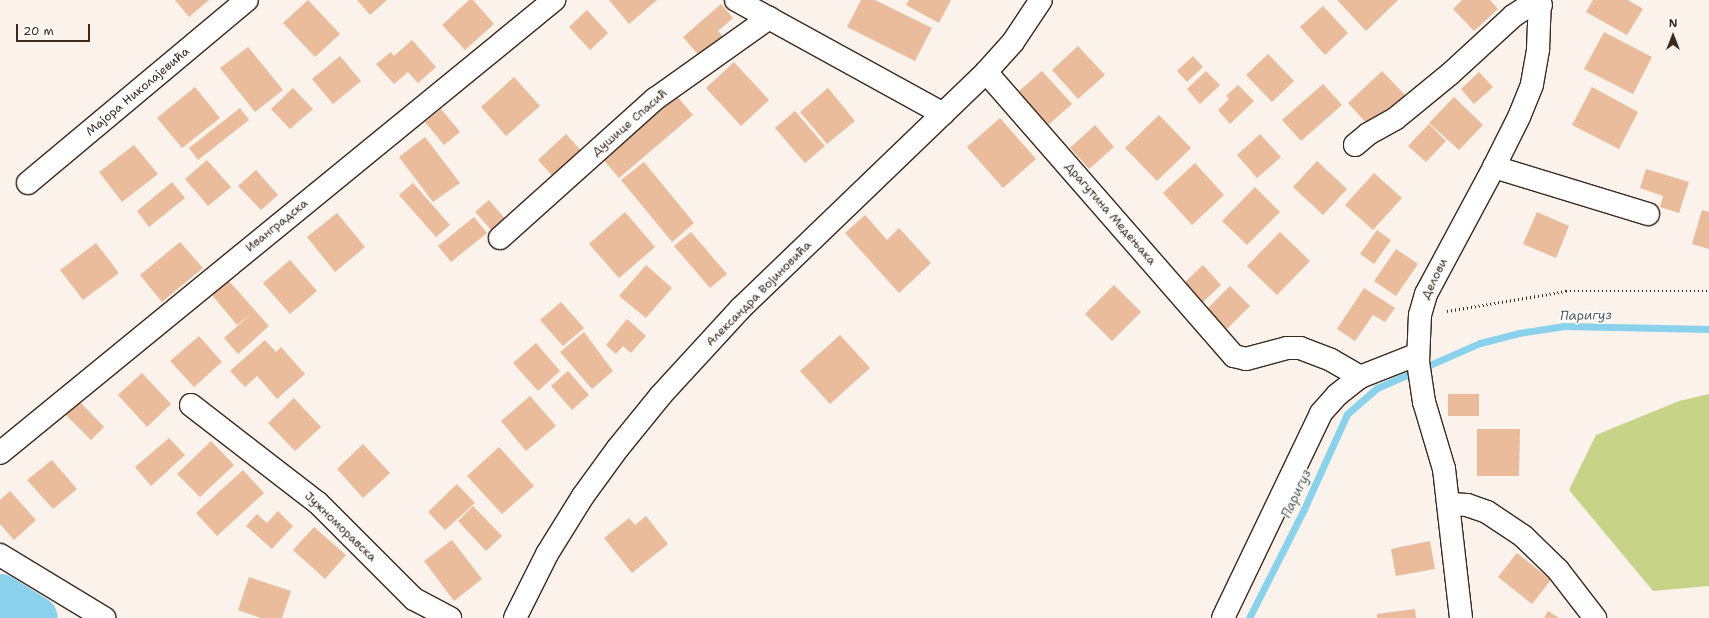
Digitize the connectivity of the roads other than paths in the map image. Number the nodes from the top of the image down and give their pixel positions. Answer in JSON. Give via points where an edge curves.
{"nodes":[{"id":1,"x":247,"y":0,"type":"edge"},
{"id":2,"x":554,"y":0,"type":"edge"},
{"id":3,"x":736,"y":0,"type":"edge"},
{"id":4,"x":1041,"y":0,"type":"edge"},
{"id":5,"x":1540,"y":2,"type":"edge"},
{"id":6,"x":769,"y":18,"type":"junction"},
{"id":7,"x":986,"y":72,"type":"junction"},
{"id":8,"x":943,"y":114,"type":"junction"},
{"id":9,"x":1355,"y":145,"type":"dead end"},
{"id":10,"x":1494,"y":167,"type":"junction"},
{"id":11,"x":28,"y":184,"type":"dead end"},
{"id":12,"x":1648,"y":214,"type":"dead end"},
{"id":13,"x":500,"y":238,"type":"dead end"},
{"id":14,"x":1418,"y":358,"type":"junction"},
{"id":15,"x":1360,"y":377,"type":"junction"},
{"id":16,"x":192,"y":405,"type":"dead end"},
{"id":17,"x":0,"y":453,"type":"edge"},
{"id":18,"x":1449,"y":504,"type":"junction"},
{"id":19,"x":0,"y":555,"type":"edge"},
{"id":20,"x":104,"y":618,"type":"edge"},
{"id":21,"x":450,"y":618,"type":"edge"},
{"id":22,"x":515,"y":618,"type":"edge"},
{"id":23,"x":1223,"y":618,"type":"edge"},
{"id":24,"x":1461,"y":618,"type":"edge"},
{"id":25,"x":1595,"y":618,"type":"edge"}],
"edges":[{"from":1,"to":11,"type":"street","name":"Мајора Николајевића"},
{"from":2,"to":17,"type":"street","name":"Иванградска"},
{"from":3,"to":6,"type":"street"},
{"from":4,"to":7,"type":"street","name":"Александра Војиновића","via":[[1013,42]]},
{"from":5,"to":9,"type":"street","name":"Делови","via":[[1513,16],[1450,74],[1400,115]]},
{"from":5,"to":10,"type":"street","name":"Делови","via":[[1538,49],[1532,84]]},
{"from":6,"to":8,"type":"street"},
{"from":6,"to":13,"type":"street","name":"Душице Спасић","via":[[655,99]]},
{"from":7,"to":8,"type":"street","name":"Александра Војиновића"},
{"from":7,"to":15,"type":"street","name":"Драгутина Медењака","via":[[1234,356],[1246,359],[1287,348],[1300,348],[1331,360]]},
{"from":8,"to":22,"type":"street","name":"Александра Војиновића","via":[[741,308],[661,395],[583,496],[547,554]]},
{"from":10,"to":12,"type":"street"},
{"from":10,"to":14,"type":"street","name":"Делови","via":[[1426,294],[1420,315]]},
{"from":14,"to":15,"type":"street"},
{"from":14,"to":18,"type":"street","name":"Делови","via":[[1424,402],[1444,469]]},
{"from":15,"to":23,"type":"street","via":[[1337,395],[1321,413]]},
{"from":16,"to":21,"type":"street","name":"Јужноморавска","via":[[318,503],[414,599]]},
{"from":18,"to":24,"type":"street","name":"Делови"},
{"from":18,"to":25,"type":"street","via":[[1467,505],[1487,512],[1523,536],[1558,570]]},
{"from":19,"to":20,"type":"street"}]}
